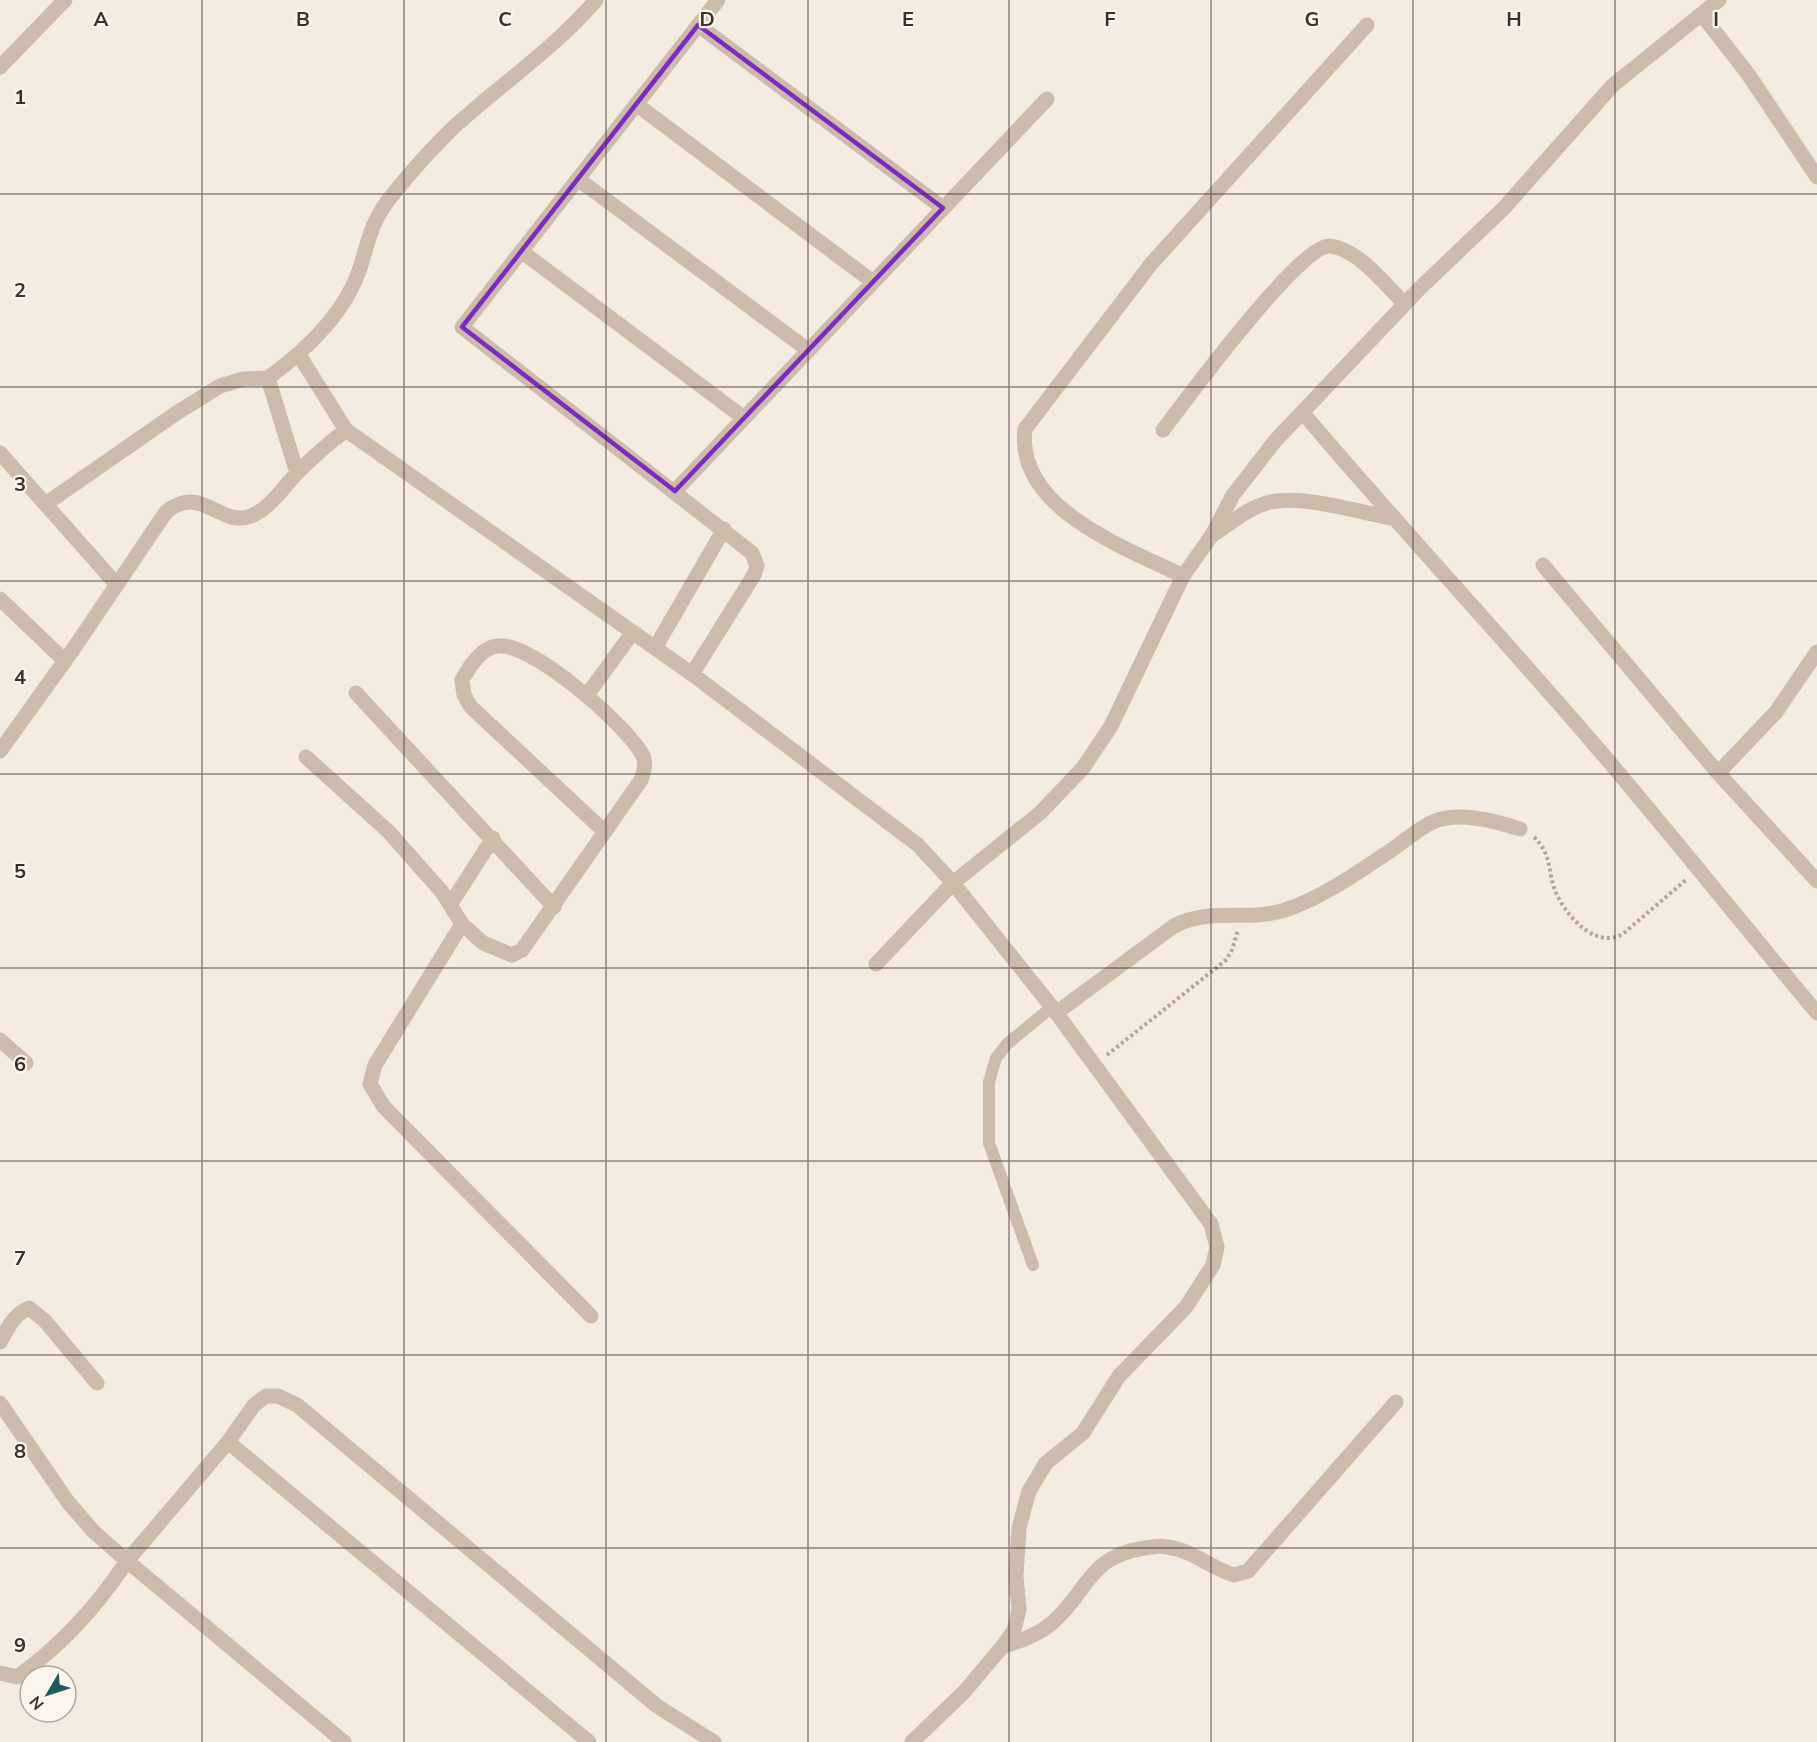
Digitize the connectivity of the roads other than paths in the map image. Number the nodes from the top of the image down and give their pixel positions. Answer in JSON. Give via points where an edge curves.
{"nodes":[{"id":1,"x":65,"y":0,"type":"edge"},
{"id":2,"x":596,"y":0,"type":"edge"},
{"id":3,"x":718,"y":0,"type":"edge"},
{"id":4,"x":1719,"y":0,"type":"edge"},
{"id":5,"x":1702,"y":15,"type":"junction"},
{"id":6,"x":698,"y":25,"type":"junction"},
{"id":7,"x":1367,"y":25,"type":"dead end"},
{"id":8,"x":0,"y":67,"type":"edge"},
{"id":9,"x":1047,"y":99,"type":"dead end"},
{"id":10,"x":636,"y":104,"type":"junction"},
{"id":11,"x":1817,"y":177,"type":"edge"},
{"id":12,"x":578,"y":179,"type":"junction"},
{"id":13,"x":943,"y":208,"type":"junction"},
{"id":14,"x":521,"y":252,"type":"junction"},
{"id":15,"x":873,"y":282,"type":"junction"},
{"id":16,"x":1405,"y":304,"type":"junction"},
{"id":17,"x":808,"y":350,"type":"junction"},
{"id":18,"x":299,"y":355,"type":"junction"},
{"id":19,"x":268,"y":378,"type":"junction"},
{"id":20,"x":1303,"y":413,"type":"junction"},
{"id":21,"x":744,"y":418,"type":"junction"},
{"id":22,"x":346,"y":430,"type":"junction"},
{"id":23,"x":1163,"y":430,"type":"dead end"},
{"id":24,"x":0,"y":453,"type":"edge"},
{"id":25,"x":297,"y":473,"type":"junction"},
{"id":26,"x":675,"y":491,"type":"junction"},
{"id":27,"x":47,"y":503,"type":"junction"},
{"id":28,"x":1392,"y":518,"type":"junction"},
{"id":29,"x":724,"y":529,"type":"junction"},
{"id":30,"x":1212,"y":535,"type":"junction"},
{"id":31,"x":1543,"y":565,"type":"dead end"},
{"id":32,"x":1183,"y":576,"type":"junction"},
{"id":33,"x":117,"y":585,"type":"junction"},
{"id":34,"x":0,"y":599,"type":"edge"},
{"id":35,"x":633,"y":632,"type":"junction"},
{"id":36,"x":655,"y":648,"type":"junction"},
{"id":37,"x":1817,"y":652,"type":"edge"},
{"id":38,"x":65,"y":661,"type":"junction"},
{"id":39,"x":692,"y":674,"type":"junction"},
{"id":40,"x":356,"y":693,"type":"dead end"},
{"id":41,"x":587,"y":695,"type":"junction"},
{"id":42,"x":0,"y":751,"type":"edge"},
{"id":43,"x":306,"y":758,"type":"dead end"},
{"id":44,"x":1718,"y":773,"type":"junction"},
{"id":45,"x":1520,"y":829,"type":"road end"},
{"id":46,"x":605,"y":832,"type":"junction"},
{"id":47,"x":493,"y":838,"type":"junction"},
{"id":48,"x":1817,"y":881,"type":"edge"},
{"id":49,"x":953,"y":883,"type":"junction"},
{"id":50,"x":450,"y":905,"type":"junction"},
{"id":51,"x":554,"y":907,"type":"junction"},
{"id":52,"x":462,"y":924,"type":"junction"},
{"id":53,"x":876,"y":964,"type":"dead end"},
{"id":54,"x":1054,"y":1010,"type":"junction"},
{"id":55,"x":1817,"y":1013,"type":"edge"},
{"id":56,"x":0,"y":1040,"type":"edge"},
{"id":57,"x":26,"y":1063,"type":"dead end"},
{"id":58,"x":1033,"y":1265,"type":"dead end"},
{"id":59,"x":591,"y":1316,"type":"dead end"},
{"id":60,"x":0,"y":1342,"type":"edge"},
{"id":61,"x":97,"y":1383,"type":"dead end"},
{"id":62,"x":1395,"y":1402,"type":"dead end"},
{"id":63,"x":0,"y":1403,"type":"edge"},
{"id":64,"x":228,"y":1442,"type":"junction"},
{"id":65,"x":127,"y":1561,"type":"junction"},
{"id":66,"x":1002,"y":1647,"type":"junction"},
{"id":67,"x":0,"y":1673,"type":"edge"},
{"id":68,"x":344,"y":1742,"type":"edge"},
{"id":69,"x":589,"y":1742,"type":"edge"},
{"id":70,"x":714,"y":1742,"type":"edge"},
{"id":71,"x":912,"y":1742,"type":"edge"}],
"edges":[{"from":1,"to":8,"type":"street"},
{"from":2,"to":18,"type":"street","via":[[536,60],[453,129],[391,197],[375,217],[348,293]]},
{"from":3,"to":6,"type":"street"},
{"from":4,"to":5,"type":"street"},
{"from":5,"to":11,"type":"street","via":[[1748,74]]},
{"from":5,"to":16,"type":"street","via":[[1613,85],[1504,208]]},
{"from":6,"to":10,"type":"street"},
{"from":6,"to":13,"type":"street"},
{"from":7,"to":32,"type":"street","via":[[1151,264],[1025,429],[1029,465],[1040,487],[1055,504],[1080,522]]},
{"from":9,"to":13,"type":"street"},
{"from":10,"to":12,"type":"street"},
{"from":10,"to":15,"type":"street"},
{"from":12,"to":14,"type":"street"},
{"from":12,"to":17,"type":"street"},
{"from":13,"to":15,"type":"street"},
{"from":14,"to":21,"type":"street"},
{"from":14,"to":26,"type":"street","via":[[462,327]]},
{"from":15,"to":17,"type":"street"},
{"from":16,"to":20,"type":"street"},
{"from":16,"to":23,"type":"street","via":[[1349,253],[1330,246],[1320,247],[1265,300]]},
{"from":17,"to":21,"type":"street"},
{"from":18,"to":19,"type":"street"},
{"from":18,"to":22,"type":"street"},
{"from":19,"to":25,"type":"street"},
{"from":19,"to":27,"type":"street","via":[[243,379],[220,386]]},
{"from":20,"to":28,"type":"street"},
{"from":20,"to":30,"type":"street","via":[[1275,441],[1233,495]]},
{"from":21,"to":26,"type":"street"},
{"from":22,"to":25,"type":"street"},
{"from":22,"to":35,"type":"street"},
{"from":24,"to":27,"type":"street"},
{"from":25,"to":33,"type":"street","via":[[265,508],[242,519],[208,504],[175,504],[152,528]]},
{"from":26,"to":29,"type":"street"},
{"from":27,"to":33,"type":"street"},
{"from":28,"to":30,"type":"street","via":[[1295,501],[1269,502],[1244,513]]},
{"from":28,"to":55,"type":"street","via":[[1461,591],[1699,868]]},
{"from":29,"to":36,"type":"street"},
{"from":29,"to":39,"type":"street","via":[[752,553],[757,566]]},
{"from":30,"to":32,"type":"street"},
{"from":31,"to":44,"type":"street"},
{"from":32,"to":49,"type":"street","via":[[1111,726],[1083,768],[1040,813]]},
{"from":33,"to":38,"type":"street"},
{"from":34,"to":38,"type":"street"},
{"from":35,"to":36,"type":"street"},
{"from":35,"to":41,"type":"street"},
{"from":36,"to":39,"type":"street"},
{"from":37,"to":44,"type":"street","via":[[1776,712]]},
{"from":38,"to":42,"type":"street"},
{"from":39,"to":49,"type":"street","via":[[918,845]]},
{"from":40,"to":47,"type":"street"},
{"from":41,"to":46,"type":"street","via":[[642,754],[646,767]]},
{"from":41,"to":46,"type":"street","via":[[554,669],[513,647],[496,645],[480,655],[462,680],[471,707]]},
{"from":43,"to":50,"type":"street","via":[[389,832]]},
{"from":44,"to":48,"type":"street"},
{"from":45,"to":54,"type":"street","via":[[1484,820],[1434,821],[1328,890],[1286,909],[1240,918],[1191,917]]},
{"from":46,"to":51,"type":"street"},
{"from":47,"to":50,"type":"street"},
{"from":47,"to":51,"type":"street"},
{"from":49,"to":53,"type":"street"},
{"from":49,"to":54,"type":"street"},
{"from":50,"to":52,"type":"street"},
{"from":51,"to":52,"type":"street","via":[[522,950],[512,955],[483,943]]},
{"from":52,"to":59,"type":"street","via":[[375,1065],[370,1084],[384,1107]]},
{"from":54,"to":58,"type":"lane","via":[[1007,1044],[996,1058],[989,1082],[989,1143]]},
{"from":54,"to":66,"type":"street","via":[[1211,1224],[1217,1247],[1213,1265],[1186,1307],[1119,1377],[1083,1433],[1046,1463],[1037,1476],[1019,1528],[1016,1576],[1020,1610]]},
{"from":56,"to":57,"type":"street"},
{"from":60,"to":61,"type":"street","via":[[12,1321],[29,1308],[45,1321]]},
{"from":62,"to":66,"type":"street","via":[[1248,1570],[1234,1575],[1187,1551],[1164,1546],[1112,1557],[1092,1572],[1050,1625]]},
{"from":63,"to":65,"type":"street","via":[[68,1502]]},
{"from":64,"to":65,"type":"street"},
{"from":64,"to":69,"type":"street"},
{"from":64,"to":70,"type":"street","via":[[254,1406],[267,1396],[278,1396],[297,1405],[657,1706]]},
{"from":65,"to":67,"type":"street","via":[[82,1619],[40,1661],[17,1677]]},
{"from":65,"to":68,"type":"street"},
{"from":66,"to":71,"type":"street","via":[[964,1692]]}]}
